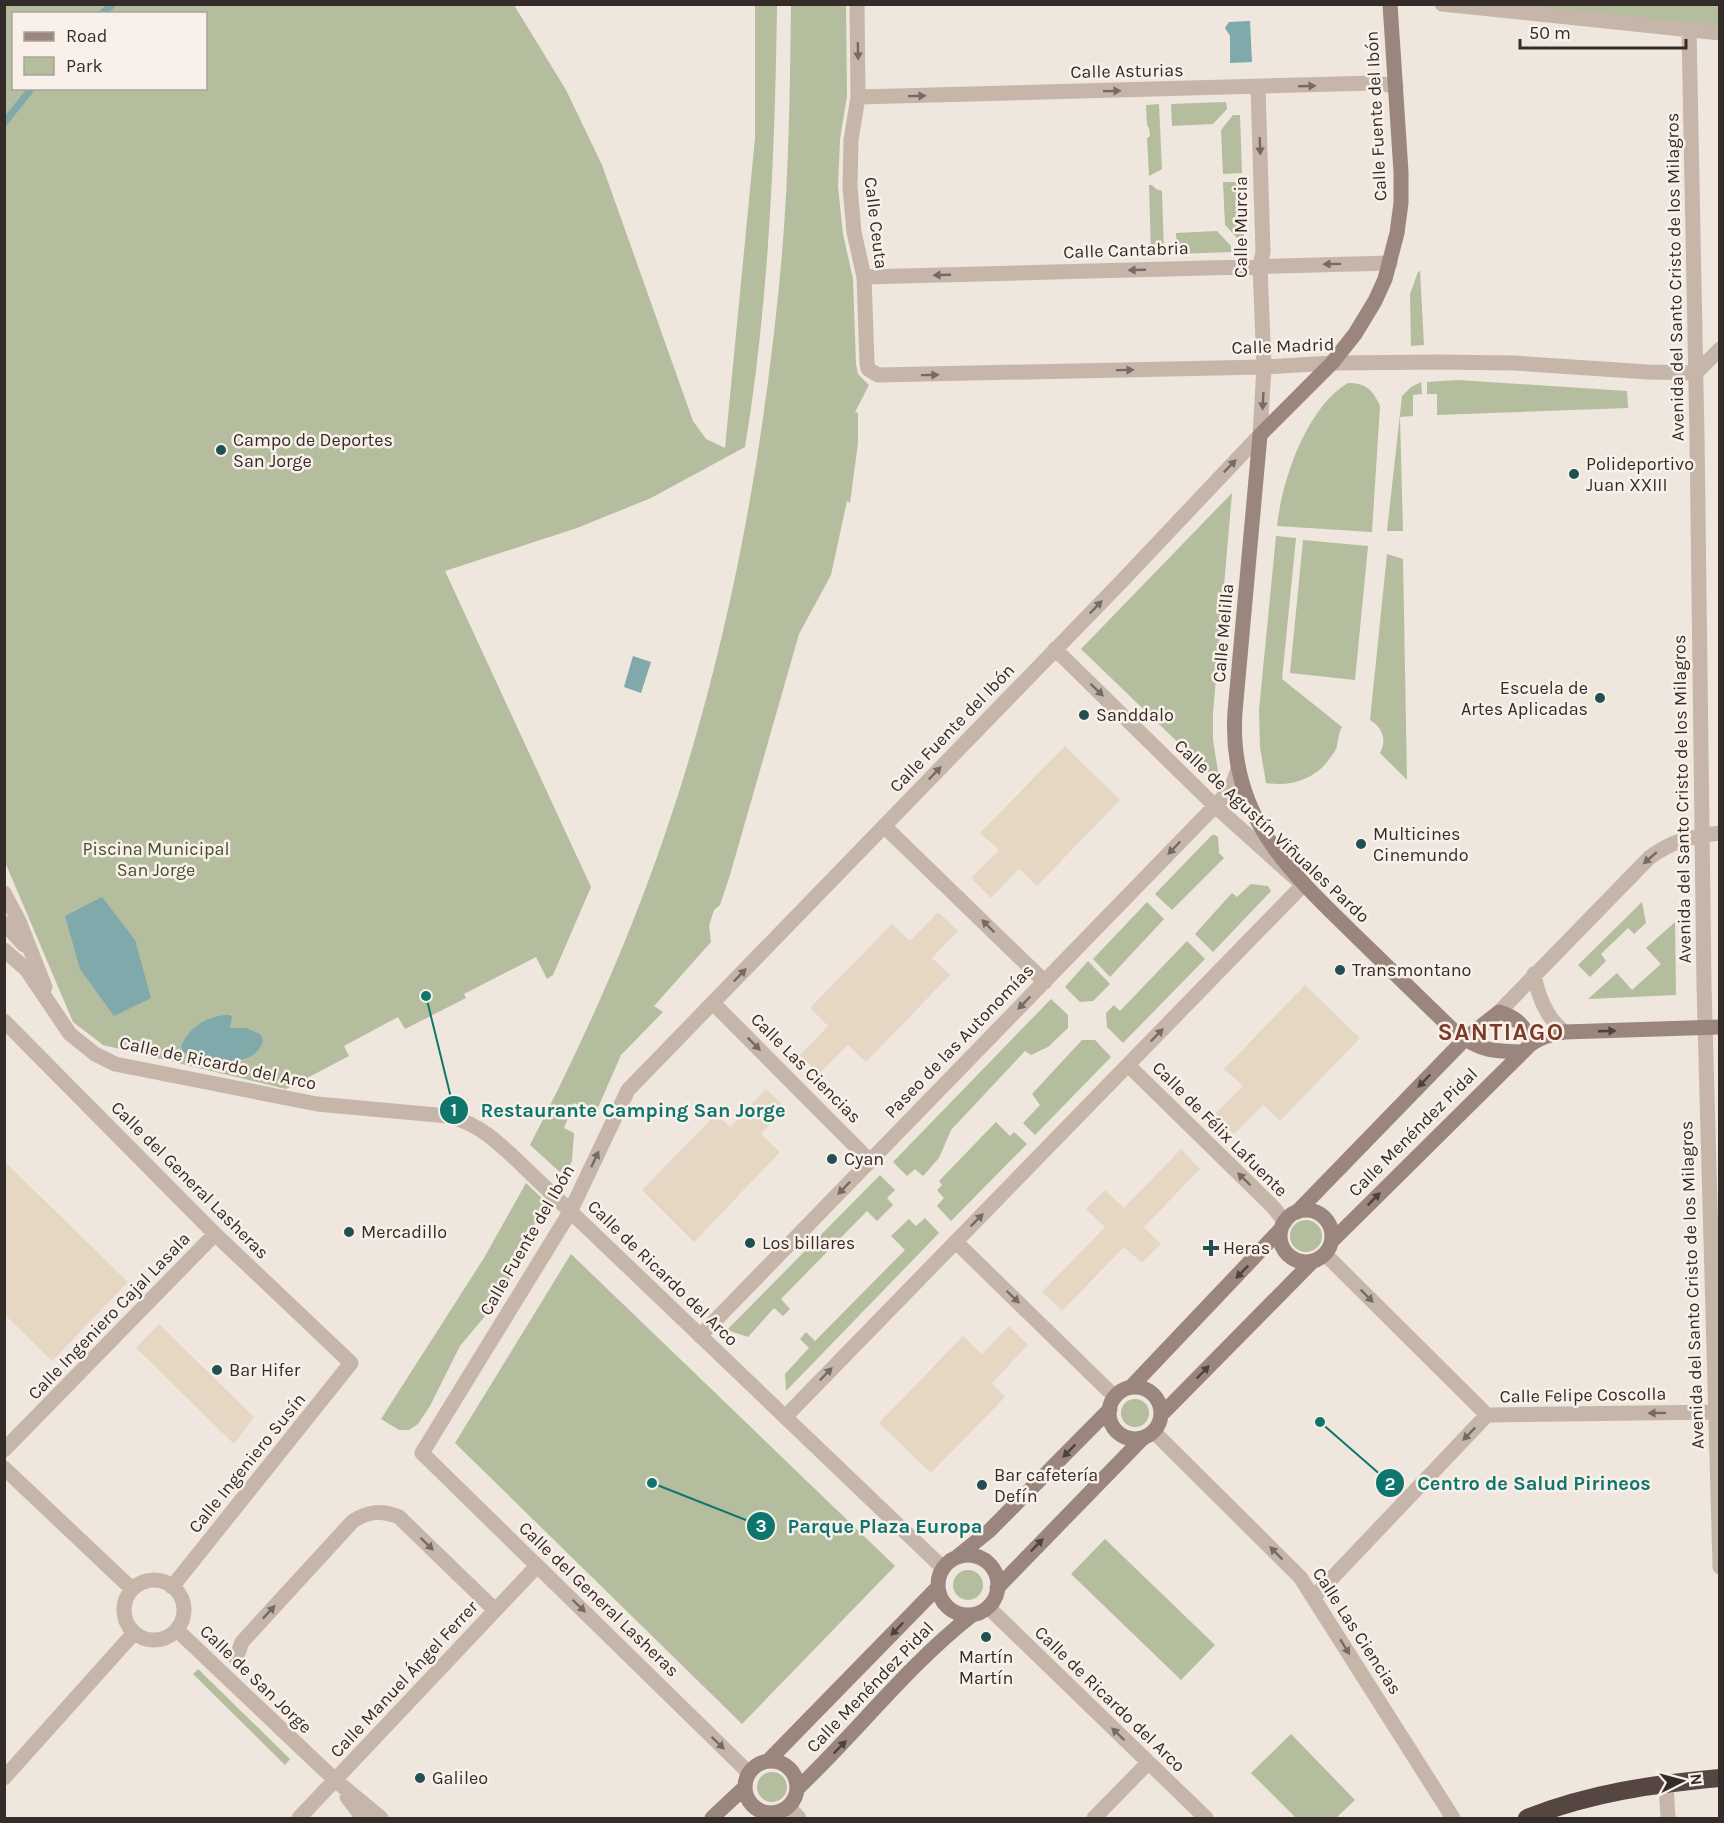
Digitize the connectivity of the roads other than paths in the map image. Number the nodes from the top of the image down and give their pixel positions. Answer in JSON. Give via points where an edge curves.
{"nodes":[{"id":1,"x":857,"y":4,"type":"edge"},
{"id":2,"x":1390,"y":4,"type":"edge"},
{"id":3,"x":1442,"y":4,"type":"edge"},
{"id":4,"x":1689,"y":30,"type":"junction"},
{"id":5,"x":1719,"y":33,"type":"edge"},
{"id":6,"x":1396,"y":86,"type":"junction"},
{"id":7,"x":1258,"y":87,"type":"junction"},
{"id":8,"x":858,"y":98,"type":"junction"},
{"id":9,"x":1390,"y":263,"type":"junction"},
{"id":10,"x":1260,"y":266,"type":"junction"},
{"id":11,"x":864,"y":278,"type":"junction"},
{"id":12,"x":1719,"y":349,"type":"edge"},
{"id":13,"x":1332,"y":363,"type":"junction"},
{"id":14,"x":1264,"y":367,"type":"junction"},
{"id":15,"x":872,"y":373,"type":"joint"},
{"id":16,"x":1696,"y":373,"type":"junction"},
{"id":17,"x":1260,"y":435,"type":"junction"},
{"id":18,"x":1055,"y":649,"type":"junction"},
{"id":19,"x":1238,"y":769,"type":"junction"},
{"id":20,"x":1215,"y":806,"type":"junction"},
{"id":21,"x":884,"y":826,"type":"junction"},
{"id":22,"x":1719,"y":833,"type":"edge"},
{"id":23,"x":1703,"y":835,"type":"junction"},
{"id":24,"x":1303,"y":885,"type":"junction"},
{"id":25,"x":4,"y":892,"type":"edge"},
{"id":26,"x":4,"y":923,"type":"edge"},
{"id":27,"x":4,"y":950,"type":"edge"},
{"id":28,"x":33,"y":957,"type":"junction"},
{"id":29,"x":1534,"y":974,"type":"junction"},
{"id":30,"x":1045,"y":982,"type":"junction"},
{"id":31,"x":713,"y":1003,"type":"junction"},
{"id":32,"x":54,"y":1010,"type":"junction"},
{"id":33,"x":1499,"y":1012,"type":"junction"},
{"id":34,"x":4,"y":1021,"type":"edge"},
{"id":35,"x":1712,"y":1027,"type":"edge"},
{"id":36,"x":1564,"y":1032,"type":"junction"},
{"id":37,"x":1465,"y":1039,"type":"junction"},
{"id":38,"x":1526,"y":1048,"type":"junction"},
{"id":39,"x":1128,"y":1065,"type":"junction"},
{"id":40,"x":870,"y":1161,"type":"junction"},
{"id":41,"x":570,"y":1212,"type":"junction"},
{"id":42,"x":1288,"y":1221,"type":"junction"},
{"id":43,"x":215,"y":1234,"type":"junction"},
{"id":44,"x":956,"y":1242,"type":"junction"},
{"id":45,"x":1324,"y":1252,"type":"junction"},
{"id":46,"x":700,"y":1335,"type":"junction"},
{"id":47,"x":351,"y":1363,"type":"joint"},
{"id":48,"x":1131,"y":1387,"type":"junction"},
{"id":49,"x":1112,"y":1403,"type":"junction"},
{"id":50,"x":1717,"y":1412,"type":"edge"},
{"id":51,"x":1162,"y":1414,"type":"junction"},
{"id":52,"x":1487,"y":1415,"type":"junction"},
{"id":53,"x":786,"y":1416,"type":"junction"},
{"id":54,"x":1148,"y":1435,"type":"junction"},
{"id":55,"x":4,"y":1450,"type":"edge"},
{"id":56,"x":422,"y":1453,"type":"joint"},
{"id":57,"x":4,"y":1468,"type":"edge"},
{"id":58,"x":958,"y":1556,"type":"junction"},
{"id":59,"x":537,"y":1566,"type":"junction"},
{"id":60,"x":1719,"y":1567,"type":"edge"},
{"id":61,"x":943,"y":1568,"type":"junction"},
{"id":62,"x":172,"y":1587,"type":"junction"},
{"id":63,"x":938,"y":1587,"type":"junction"},
{"id":64,"x":997,"y":1588,"type":"junction"},
{"id":65,"x":132,"y":1589,"type":"junction"},
{"id":66,"x":1314,"y":1597,"type":"junction"},
{"id":67,"x":988,"y":1607,"type":"junction"},
{"id":68,"x":495,"y":1610,"type":"junction"},
{"id":69,"x":972,"y":1615,"type":"junction"},
{"id":70,"x":177,"y":1630,"type":"junction"},
{"id":71,"x":134,"y":1633,"type":"junction"},
{"id":72,"x":236,"y":1659,"type":"dead end"},
{"id":73,"x":768,"y":1761,"type":"junction"},
{"id":74,"x":1148,"y":1763,"type":"junction"},
{"id":75,"x":4,"y":1778,"type":"edge"},
{"id":76,"x":1719,"y":1778,"type":"edge"},
{"id":77,"x":335,"y":1780,"type":"junction"},
{"id":78,"x":747,"y":1780,"type":"junction"},
{"id":79,"x":1666,"y":1783,"type":"junction"},
{"id":80,"x":798,"y":1788,"type":"junction"},
{"id":81,"x":783,"y":1814,"type":"edge"},
{"id":82,"x":299,"y":1818,"type":"edge"},
{"id":83,"x":363,"y":1818,"type":"edge"},
{"id":84,"x":381,"y":1818,"type":"edge"},
{"id":85,"x":712,"y":1818,"type":"edge"},
{"id":86,"x":1094,"y":1818,"type":"edge"},
{"id":87,"x":1206,"y":1818,"type":"edge"},
{"id":88,"x":1453,"y":1818,"type":"edge"},
{"id":89,"x":1527,"y":1818,"type":"edge"},
{"id":90,"x":1668,"y":1818,"type":"edge"}],
"edges":[{"from":1,"to":8,"type":"street","name":"Calle Ceuta","one_way":true},
{"from":2,"to":6,"type":"main road","name":"Calle Fuente del Ibón"},
{"from":3,"to":4,"type":"street"},
{"from":4,"to":5,"type":"street"},
{"from":4,"to":16,"type":"street","name":"Avenida del Santo Cristo de los Milagros"},
{"from":7,"to":6,"type":"street","name":"Calle Asturias","one_way":true,"via":[[1374,83]]},
{"from":6,"to":9,"type":"main road","name":"Calle Fuente del Ibón","via":[[1401,203]]},
{"from":8,"to":7,"type":"street","name":"Calle Asturias","one_way":true},
{"from":7,"to":10,"type":"street","name":"Calle Murcia","one_way":true,"via":[[1263,252]]},
{"from":8,"to":11,"type":"street","name":"Calle Ceuta","via":[[851,140],[850,187]]},
{"from":9,"to":10,"type":"street","name":"Calle Cantabria","one_way":true},
{"from":9,"to":13,"type":"main road","name":"Calle Fuente del Ibón","via":[[1366,316]]},
{"from":10,"to":11,"type":"street","name":"Calle Cantabria","one_way":true},
{"from":10,"to":14,"type":"street","name":"Calle Murcia"},
{"from":11,"to":15,"type":"street","name":"Calle Ceuta","via":[[867,363]]},
{"from":12,"to":16,"type":"street"},
{"from":13,"to":14,"type":"street","name":"Calle Madrid"},
{"from":13,"to":16,"type":"street","name":"Calle Madrid","via":[[1514,363]]},
{"from":13,"to":17,"type":"main road","name":"Calle Fuente del Ibón"},
{"from":15,"to":14,"type":"street","name":"Calle Madrid","one_way":true,"via":[[884,376]]},
{"from":14,"to":17,"type":"street","name":"Calle Melilla","one_way":true},
{"from":16,"to":23,"type":"street","name":"Avenida del Santo Cristo de los Milagros"},
{"from":18,"to":17,"type":"street","name":"Calle Fuente del Ibón","one_way":true},
{"from":17,"to":19,"type":"main road","name":"Calle Melilla","via":[[1234,731]]},
{"from":18,"to":20,"type":"street","name":"Calle de Agustín Viñuales Pardo","one_way":true},
{"from":21,"to":18,"type":"street","name":"Calle Fuente del Ibón","one_way":true},
{"from":19,"to":20,"type":"street","name":"Paseo de las Autonomías","via":[[1231,789]]},
{"from":19,"to":24,"type":"main road","name":"Calle Melilla","via":[[1246,800],[1263,832]]},
{"from":20,"to":24,"type":"street","name":"Calle de Agustín Viñuales Pardo"},
{"from":20,"to":30,"type":"street","name":"Paseo de las Autonomías","one_way":true},
{"from":30,"to":21,"type":"street","one_way":true},
{"from":31,"to":21,"type":"street","name":"Calle Fuente del Ibón","one_way":true},
{"from":22,"to":23,"type":"street","name":"Calle Menéndez Pidal"},
{"from":23,"to":29,"type":"street","name":"Calle Menéndez Pidal","one_way":true,"via":[[1677,841],[1649,858]]},
{"from":23,"to":35,"type":"street","name":"Avenida del Santo Cristo de los Milagros"},
{"from":24,"to":37,"type":"main road","name":"Calle de Agustín Viñuales Pardo"},
{"from":39,"to":24,"type":"street","one_way":true},
{"from":25,"to":28,"type":"street"},
{"from":26,"to":28,"type":"street"},
{"from":27,"to":32,"type":"street","name":"Calle de Ricardo del Arco","via":[[26,969]]},
{"from":28,"to":32,"type":"street"},
{"from":29,"to":33,"type":"street","name":"Calle Menéndez Pidal"},
{"from":29,"to":36,"type":"street","via":[[1544,1008]]},
{"from":30,"to":40,"type":"street","name":"Paseo de las Autonomías","one_way":true},
{"from":31,"to":40,"type":"street","name":"Calle Las Ciencias","one_way":true},
{"from":41,"to":31,"type":"street","name":"Calle Fuente del Ibón","one_way":true,"via":[[628,1090]]},
{"from":32,"to":41,"type":"street","name":"Calle de Ricardo del Arco","via":[[81,1044],[115,1064],[317,1104],[464,1120],[495,1140]]},
{"from":33,"to":37,"type":"main road","name":"Calle Menéndez Pidal"},
{"from":33,"to":38,"type":"main road","via":[[1512,1016],[1525,1029]]},
{"from":34,"to":43,"type":"street","name":"Calle del General Lasheras"},
{"from":36,"to":35,"type":"main road","name":"Calle Menéndez Pidal","one_way":true},
{"from":35,"to":50,"type":"street","name":"Avenida del Santo Cristo de los Milagros"},
{"from":36,"to":38,"type":"main road","name":"Calle Menéndez Pidal","via":[[1550,1034]]},
{"from":37,"to":38,"type":"main road","name":"Calle Menéndez Pidal","via":[[1490,1051]]},
{"from":37,"to":42,"type":"main road","name":"Calle Menéndez Pidal","one_way":true},
{"from":45,"to":38,"type":"main road","name":"Calle Menéndez Pidal","one_way":true},
{"from":42,"to":39,"type":"street","name":"Calle de Félix Lafuente","one_way":true},
{"from":44,"to":39,"type":"street","one_way":true},
{"from":40,"to":46,"type":"street","name":"Paseo de las Autonomías","one_way":true},
{"from":41,"to":46,"type":"street","name":"Calle de Ricardo del Arco"},
{"from":41,"to":56,"type":"street","name":"Calle Fuente del Ibón"},
{"from":42,"to":45,"type":"main road","via":[[1281,1244],[1290,1257],[1305,1263]]},
{"from":42,"to":45,"type":"main road","via":[[1304,1210],[1320,1214],[1330,1225]]},
{"from":42,"to":48,"type":"main road","name":"Calle Menéndez Pidal","one_way":true},
{"from":43,"to":47,"type":"street","name":"Calle del General Lasheras"},
{"from":43,"to":55,"type":"street","name":"Calle Ingeniero Cajal Lasala"},
{"from":44,"to":49,"type":"street","one_way":true},
{"from":53,"to":44,"type":"street","one_way":true},
{"from":51,"to":45,"type":"main road","name":"Calle Menéndez Pidal","one_way":true},
{"from":45,"to":52,"type":"street","one_way":true},
{"from":46,"to":53,"type":"street","name":"Calle de Ricardo del Arco"},
{"from":47,"to":62,"type":"street","name":"Calle Ingeniero Susín"},
{"from":48,"to":49,"type":"main road"},
{"from":48,"to":51,"type":"main road","via":[[1144,1388],[1155,1395]]},
{"from":49,"to":54,"type":"main road","via":[[1111,1422],[1118,1433],[1130,1438]]},
{"from":49,"to":58,"type":"main road","one_way":true,"via":[[989,1531]]},
{"from":50,"to":52,"type":"street","name":"Calle Felipe Coscolla","one_way":true},
{"from":50,"to":60,"type":"street","name":"Avenida del Santo Cristo de los Milagros"},
{"from":51,"to":54,"type":"main road"},
{"from":52,"to":66,"type":"street","name":"Calle Felipe Coscolla","one_way":true},
{"from":53,"to":61,"type":"street","name":"Calle de Ricardo del Arco"},
{"from":64,"to":54,"type":"main road","one_way":true},
{"from":66,"to":54,"type":"street","name":"Calle Las Ciencias","one_way":true,"via":[[1300,1577]]},
{"from":56,"to":59,"type":"street","name":"Calle del General Lasheras"},
{"from":57,"to":65,"type":"street"},
{"from":58,"to":61,"type":"main road"},
{"from":58,"to":64,"type":"main road","via":[[978,1557],[986,1562],[997,1578]]},
{"from":59,"to":68,"type":"street","name":"Calle Manuel Ángel Ferrer"},
{"from":59,"to":78,"type":"street","name":"Calle del General Lasheras","one_way":true},
{"from":61,"to":63,"type":"main road"},
{"from":62,"to":65,"type":"street","via":[[152,1580]]},
{"from":62,"to":70,"type":"street","via":[[184,1608]]},
{"from":63,"to":69,"type":"main road","via":[[940,1596],[953,1611]]},
{"from":63,"to":73,"type":"main road","name":"Calle Menéndez Pidal","one_way":true},
{"from":64,"to":67,"type":"main road"},
{"from":65,"to":71,"type":"street","via":[[124,1611]]},
{"from":66,"to":88,"type":"street","name":"Calle Las Ciencias","one_way":true},
{"from":67,"to":69,"type":"main road"},
{"from":74,"to":67,"type":"street","name":"Calle de Ricardo del Arco","one_way":true},
{"from":72,"to":68,"type":"street","one_way":true,"via":[[242,1642],[353,1521],[380,1512],[399,1517]]},
{"from":68,"to":77,"type":"street","name":"Calle Manuel Ángel Ferrer"},
{"from":80,"to":69,"type":"main road","name":"Calle Menéndez Pidal","one_way":true,"via":[[946,1635]]},
{"from":70,"to":71,"type":"street","via":[[156,1641]]},
{"from":70,"to":77,"type":"street","name":"Calle de San Jorge"},
{"from":71,"to":75,"type":"street"},
{"from":73,"to":78,"type":"main road","via":[[761,1763]]},
{"from":73,"to":80,"type":"main road","via":[[789,1767]]},
{"from":74,"to":86,"type":"street"},
{"from":74,"to":87,"type":"street","name":"Calle de Ricardo del Arco"},
{"from":76,"to":79,"type":"highway"},
{"from":77,"to":82,"type":"street","name":"Calle Manuel Ángel Ferrer"},
{"from":77,"to":83,"type":"street","name":"Calle de San Jorge"},
{"from":77,"to":84,"type":"street","name":"Calle de San Jorge"},
{"from":78,"to":81,"type":"main road","via":[[749,1801],[754,1807],[767,1814]]},
{"from":78,"to":85,"type":"main road"},
{"from":79,"to":89,"type":"highway","via":[[1588,1798]]},
{"from":79,"to":90,"type":"street"},
{"from":80,"to":81,"type":"main road","via":[[794,1802]]}]}
